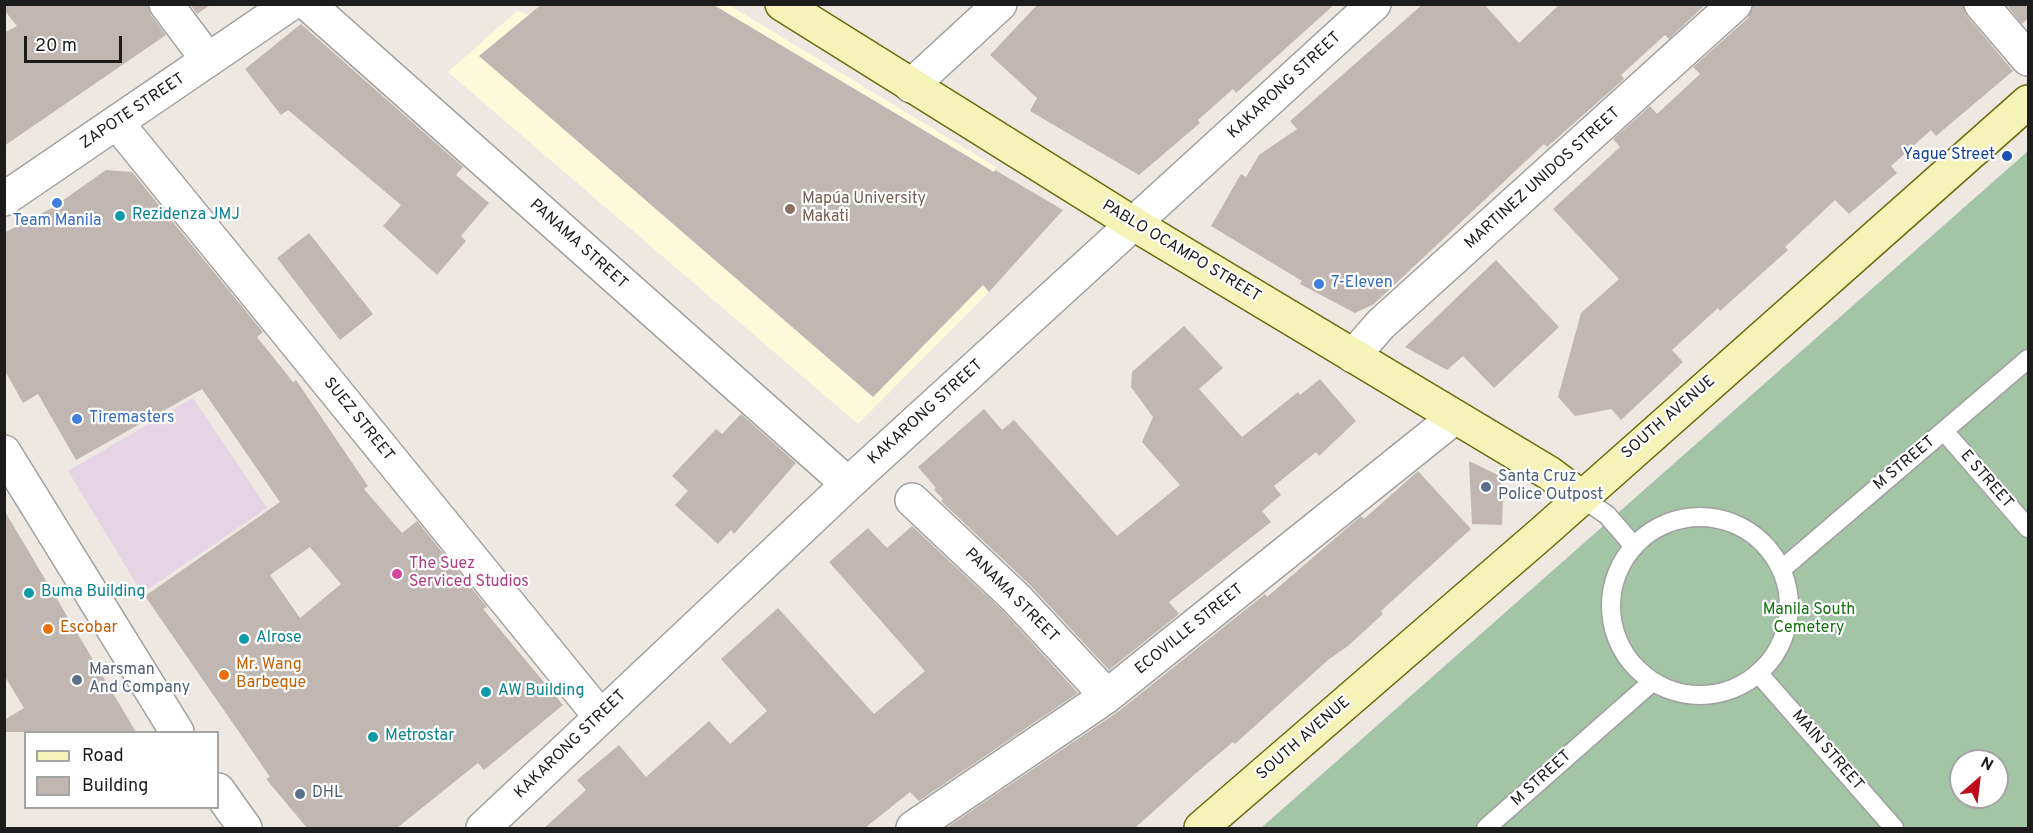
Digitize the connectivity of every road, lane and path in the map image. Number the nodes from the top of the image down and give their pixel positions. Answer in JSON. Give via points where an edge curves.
{"nodes":[{"id":1,"x":166,"y":4,"type":"edge"},
{"id":2,"x":290,"y":4,"type":"edge"},
{"id":3,"x":308,"y":4,"type":"edge"},
{"id":4,"x":782,"y":4,"type":"edge"},
{"id":5,"x":1000,"y":4,"type":"edge"},
{"id":6,"x":1374,"y":4,"type":"edge"},
{"id":7,"x":1736,"y":4,"type":"edge"},
{"id":8,"x":1981,"y":4,"type":"edge"},
{"id":9,"x":2028,"y":59,"type":"edge"},
{"id":10,"x":208,"y":60,"type":"junction"},
{"id":11,"x":911,"y":86,"type":"junction"},
{"id":12,"x":2028,"y":102,"type":"edge"},
{"id":13,"x":117,"y":123,"type":"junction"},
{"id":14,"x":4,"y":199,"type":"edge"},
{"id":15,"x":1134,"y":224,"type":"junction"},
{"id":16,"x":1353,"y":356,"type":"junction"},
{"id":17,"x":2028,"y":359,"type":"edge"},
{"id":18,"x":1455,"y":417,"type":"junction"},
{"id":19,"x":1944,"y":432,"type":"junction"},
{"id":20,"x":4,"y":452,"type":"edge"},
{"id":21,"x":848,"y":484,"type":"junction"},
{"id":22,"x":1581,"y":496,"type":"junction"},
{"id":23,"x":912,"y":500,"type":"dead end"},
{"id":24,"x":2028,"y":528,"type":"edge"},
{"id":25,"x":1633,"y":545,"type":"junction"},
{"id":26,"x":1782,"y":569,"type":"junction"},
{"id":27,"x":1760,"y":674,"type":"junction"},
{"id":28,"x":1652,"y":682,"type":"junction"},
{"id":29,"x":1107,"y":696,"type":"junction"},
{"id":30,"x":600,"y":716,"type":"junction"},
{"id":31,"x":176,"y":731,"type":"edge"},
{"id":32,"x":219,"y":791,"type":"edge"},
{"id":33,"x":1499,"y":824,"type":"edge"},
{"id":34,"x":245,"y":828,"type":"edge"},
{"id":35,"x":483,"y":828,"type":"edge"},
{"id":36,"x":913,"y":828,"type":"edge"},
{"id":37,"x":1201,"y":828,"type":"edge"},
{"id":38,"x":1894,"y":828,"type":"edge"}],
"edges":[{"from":1,"to":10,"type":"street"},
{"from":2,"to":10,"type":"street","name":"ZAPOTE STREET"},
{"from":3,"to":21,"type":"street","name":"PANAMA STREET"},
{"from":4,"to":11,"type":"main road","name":"PABLO OCAMPO STREET"},
{"from":5,"to":11,"type":"street"},
{"from":6,"to":15,"type":"street","name":"KAKARONG STREET"},
{"from":7,"to":16,"type":"street","name":"MARTINEZ UNIDOS STREET","via":[[1382,324]]},
{"from":8,"to":9,"type":"street"},
{"from":10,"to":13,"type":"street","name":"ZAPOTE STREET"},
{"from":11,"to":15,"type":"main road","name":"PABLO OCAMPO STREET"},
{"from":12,"to":22,"type":"main road","name":"SOUTH AVENUE"},
{"from":13,"to":14,"type":"street","name":"ZAPOTE STREET"},
{"from":13,"to":30,"type":"street","name":"SUEZ STREET"},
{"from":15,"to":16,"type":"main road","name":"PABLO OCAMPO STREET"},
{"from":15,"to":21,"type":"street","name":"KAKARONG STREET"},
{"from":16,"to":18,"type":"main road","name":"PABLO OCAMPO STREET"},
{"from":17,"to":19,"type":"lane","name":"M STREET"},
{"from":18,"to":22,"type":"main road","name":"PABLO OCAMPO STREET"},
{"from":18,"to":29,"type":"street","name":"ECOVILLE STREET"},
{"from":19,"to":24,"type":"lane","name":"E STREET"},
{"from":19,"to":26,"type":"lane","name":"M STREET"},
{"from":20,"to":31,"type":"street"},
{"from":21,"to":30,"type":"street","name":"KAKARONG STREET"},
{"from":22,"to":25,"type":"lane","via":[[1607,515]]},
{"from":22,"to":37,"type":"main road","name":"SOUTH AVENUE"},
{"from":23,"to":29,"type":"street","name":"PANAMA STREET","via":[[1016,597]]},
{"from":25,"to":26,"type":"lane","via":[[1656,527],[1684,517],[1714,517],[1742,526],[1765,544]]},
{"from":25,"to":28,"type":"lane","via":[[1618,566],[1611,591],[1611,617],[1617,642],[1632,664]]},
{"from":26,"to":27,"type":"lane","via":[[1789,596],[1788,625],[1778,652]]},
{"from":27,"to":28,"type":"lane","via":[[1735,689],[1707,695],[1678,693]]},
{"from":27,"to":38,"type":"lane","name":"MAIN STREET"},
{"from":28,"to":33,"type":"lane","name":"M STREET"},
{"from":29,"to":36,"type":"street","name":"ECOVILLE STREET"},
{"from":30,"to":35,"type":"street","name":"KAKARONG STREET"},
{"from":32,"to":34,"type":"street"}]}
